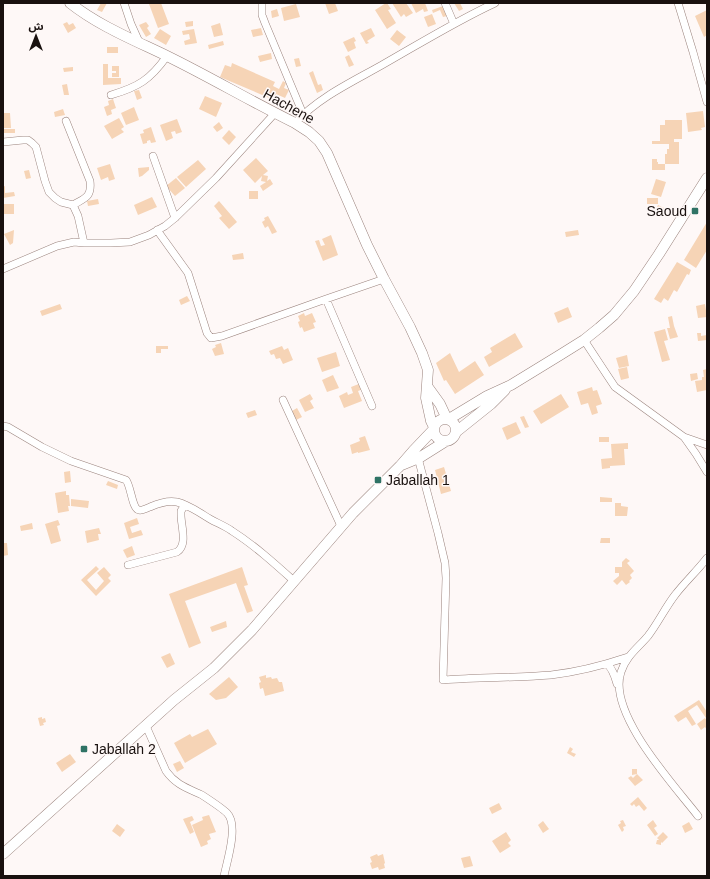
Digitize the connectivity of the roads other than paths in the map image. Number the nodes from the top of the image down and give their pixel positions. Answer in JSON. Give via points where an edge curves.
{"nodes":[{"id":1,"x":70,"y":3,"type":"edge"},
{"id":2,"x":262,"y":3,"type":"edge"},
{"id":3,"x":444,"y":3,"type":"edge"},
{"id":4,"x":495,"y":3,"type":"edge"},
{"id":5,"x":678,"y":3,"type":"edge"},
{"id":6,"x":127,"y":4,"type":"edge"},
{"id":7,"x":454,"y":24,"type":"junction"},
{"id":8,"x":141,"y":45,"type":"junction"},
{"id":9,"x":167,"y":56,"type":"junction"},
{"id":10,"x":111,"y":94,"type":"dead end"},
{"id":11,"x":707,"y":102,"type":"edge"},
{"id":12,"x":275,"y":113,"type":"junction"},
{"id":13,"x":303,"y":114,"type":"junction"},
{"id":14,"x":66,"y":122,"type":"dead end"},
{"id":15,"x":295,"y":123,"type":"junction"},
{"id":16,"x":3,"y":142,"type":"edge"},
{"id":17,"x":153,"y":156,"type":"dead end"},
{"id":18,"x":707,"y":178,"type":"edge"},
{"id":19,"x":73,"y":205,"type":"junction"},
{"id":20,"x":175,"y":218,"type":"junction"},
{"id":21,"x":157,"y":230,"type":"junction"},
{"id":22,"x":84,"y":243,"type":"junction"},
{"id":23,"x":3,"y":269,"type":"edge"},
{"id":24,"x":384,"y":279,"type":"junction"},
{"id":25,"x":326,"y":299,"type":"junction"},
{"id":26,"x":584,"y":340,"type":"junction"},
{"id":27,"x":511,"y":384,"type":"junction"},
{"id":28,"x":427,"y":386,"type":"junction"},
{"id":29,"x":283,"y":400,"type":"dead end"},
{"id":30,"x":372,"y":406,"type":"dead end"},
{"id":31,"x":448,"y":419,"type":"junction"},
{"id":32,"x":3,"y":426,"type":"edge"},
{"id":33,"x":433,"y":428,"type":"junction"},
{"id":34,"x":456,"y":432,"type":"junction"},
{"id":35,"x":684,"y":437,"type":"junction"},
{"id":36,"x":446,"y":442,"type":"junction"},
{"id":37,"x":707,"y":445,"type":"edge"},
{"id":38,"x":417,"y":453,"type":"junction"},
{"id":39,"x":707,"y":472,"type":"edge"},
{"id":40,"x":185,"y":505,"type":"junction"},
{"id":41,"x":341,"y":526,"type":"junction"},
{"id":42,"x":707,"y":558,"type":"edge"},
{"id":43,"x":128,"y":565,"type":"dead end"},
{"id":44,"x":294,"y":581,"type":"junction"},
{"id":45,"x":628,"y":656,"type":"junction"},
{"id":46,"x":607,"y":664,"type":"junction"},
{"id":47,"x":619,"y":692,"type":"junction"},
{"id":48,"x":146,"y":726,"type":"junction"},
{"id":49,"x":698,"y":816,"type":"dead end"},
{"id":50,"x":3,"y":854,"type":"edge"},
{"id":51,"x":224,"y":876,"type":"edge"}],
"edges":[{"from":1,"to":8,"type":"main road","name":"Hachene","via":[[98,22]]},
{"from":2,"to":13,"type":"street","via":[[262,15]]},
{"from":3,"to":7,"type":"street"},
{"from":4,"to":7,"type":"street"},
{"from":5,"to":11,"type":"street"},
{"from":6,"to":8,"type":"street","via":[[131,24]]},
{"from":7,"to":13,"type":"street","via":[[326,97]]},
{"from":8,"to":9,"type":"main road","name":"Hachene"},
{"from":9,"to":10,"type":"street","via":[[140,84]]},
{"from":9,"to":12,"type":"main road","name":"Hachene"},
{"from":12,"to":15,"type":"main road","name":"Hachene"},
{"from":12,"to":20,"type":"street","via":[[216,178]]},
{"from":13,"to":15,"type":"street"},
{"from":14,"to":19,"type":"street","via":[[90,181],[87,197]]},
{"from":15,"to":24,"type":"main road","name":"Hachene","via":[[309,132],[327,153]]},
{"from":16,"to":19,"type":"street","via":[[32,142],[36,147],[49,192],[60,202]]},
{"from":17,"to":20,"type":"street"},
{"from":18,"to":26,"type":"main road","via":[[634,291],[614,315]]},
{"from":19,"to":22,"type":"street"},
{"from":20,"to":21,"type":"street"},
{"from":21,"to":22,"type":"street","via":[[130,242]]},
{"from":21,"to":25,"type":"street","via":[[188,273],[207,333],[211,338]]},
{"from":22,"to":23,"type":"street","via":[[74,242],[57,246]]},
{"from":24,"to":25,"type":"street"},
{"from":24,"to":28,"type":"main road","name":"Hachene","via":[[422,353],[428,370]]},
{"from":25,"to":30,"type":"street"},
{"from":26,"to":27,"type":"main road"},
{"from":26,"to":35,"type":"street","via":[[616,387]]},
{"from":27,"to":31,"type":"main road"},
{"from":27,"to":34,"type":"main road"},
{"from":28,"to":31,"type":"main road"},
{"from":28,"to":33,"type":"main road","name":"Hachene","via":[[426,398]]},
{"from":29,"to":41,"type":"street"},
{"from":31,"to":33,"type":"main road","via":[[439,420]]},
{"from":31,"to":34,"type":"main road","via":[[453,422]]},
{"from":32,"to":40,"type":"street","via":[[71,461],[126,480],[137,510],[171,502]]},
{"from":33,"to":36,"type":"main road","via":[[438,440]]},
{"from":33,"to":38,"type":"main road"},
{"from":34,"to":36,"type":"main road","via":[[453,438]]},
{"from":35,"to":37,"type":"street"},
{"from":35,"to":39,"type":"street"},
{"from":36,"to":38,"type":"main road"},
{"from":38,"to":41,"type":"main road","via":[[400,466]]},
{"from":38,"to":46,"type":"street","via":[[446,571],[443,680],[551,675]]},
{"from":40,"to":43,"type":"street","via":[[181,511],[180,550]]},
{"from":40,"to":44,"type":"street","via":[[231,530]]},
{"from":41,"to":44,"type":"main road"},
{"from":42,"to":45,"type":"street","via":[[675,595],[647,637]]},
{"from":44,"to":48,"type":"main road","via":[[252,630],[214,668]]},
{"from":45,"to":46,"type":"street"},
{"from":45,"to":47,"type":"street","via":[[621,671]]},
{"from":46,"to":47,"type":"street","via":[[611,666]]},
{"from":47,"to":49,"type":"street","via":[[625,712],[647,751]]},
{"from":48,"to":50,"type":"main road"},
{"from":48,"to":51,"type":"street","via":[[171,778],[217,805],[230,817],[232,836]]}]}
